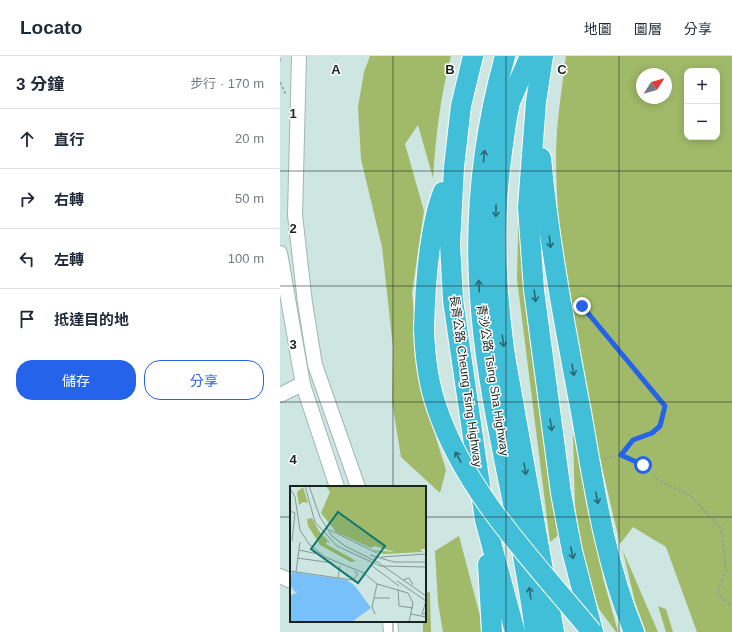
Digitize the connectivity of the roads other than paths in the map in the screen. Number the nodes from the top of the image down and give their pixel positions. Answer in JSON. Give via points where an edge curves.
{"nodes":[{"id":1,"x":299,"y":56,"type":"edge"},
{"id":2,"x":473,"y":56,"type":"edge"},
{"id":3,"x":480,"y":56,"type":"edge"},
{"id":4,"x":505,"y":56,"type":"edge"},
{"id":5,"x":530,"y":56,"type":"edge"},
{"id":6,"x":543,"y":56,"type":"edge"},
{"id":7,"x":467,"y":79,"type":"junction"},
{"id":8,"x":536,"y":102,"type":"junction"},
{"id":9,"x":454,"y":167,"type":"junction"},
{"id":10,"x":280,"y":253,"type":"edge"},
{"id":11,"x":280,"y":294,"type":"edge"},
{"id":12,"x":291,"y":316,"type":"junction"},
{"id":13,"x":303,"y":385,"type":"junction"},
{"id":14,"x":280,"y":395,"type":"edge"},
{"id":15,"x":337,"y":486,"type":"edge"},
{"id":16,"x":358,"y":486,"type":"edge"},
{"id":17,"x":485,"y":520,"type":"junction"},
{"id":18,"x":280,"y":576,"type":"edge"},
{"id":19,"x":290,"y":581,"type":"edge"},
{"id":20,"x":390,"y":622,"type":"edge"},
{"id":21,"x":391,"y":632,"type":"edge"},
{"id":22,"x":492,"y":632,"type":"edge"},
{"id":23,"x":515,"y":632,"type":"edge"},
{"id":24,"x":535,"y":632,"type":"edge"},
{"id":25,"x":554,"y":632,"type":"edge"},
{"id":26,"x":593,"y":632,"type":"edge"},
{"id":27,"x":634,"y":632,"type":"edge"}],
"edges":[{"from":1,"to":16,"type":"street","via":[[295,215],[305,303],[315,365]]},
{"from":2,"to":7,"type":"highway","name":"長青公路 Cheung Tsing Highway"},
{"from":3,"to":7,"type":"highway"},
{"from":24,"to":4,"type":"highway","name":"青沙公路 Tsing Sha Highway","one_way":true,"via":[[530,591],[487,359],[478,258],[479,202],[485,143],[495,90]]},
{"from":5,"to":25,"type":"highway","name":"青沙公路 Tsing Sha Highway","one_way":true,"via":[[510,102],[496,203],[496,258],[505,356]]},
{"from":6,"to":8,"type":"highway"},
{"from":7,"to":9,"type":"highway","name":"長青公路 Cheung Tsing Highway","via":[[460,106]]},
{"from":8,"to":26,"type":"highway","one_way":true,"via":[[528,207],[534,290],[561,493],[572,551]]},
{"from":8,"to":27,"type":"highway","one_way":true,"via":[[552,252],[590,462],[619,596]]},
{"from":9,"to":17,"type":"highway","name":"長青公路 Cheung Tsing Highway","bridge":true,"via":[[450,244],[453,300]]},
{"from":26,"to":9,"type":"highway","one_way":true,"bridge":true,"via":[[515,538],[478,488],[450,441],[434,398],[428,377],[425,347],[426,288],[442,195]]},
{"from":10,"to":12,"type":"street"},
{"from":11,"to":12,"type":"street"},
{"from":12,"to":13,"type":"street"},
{"from":13,"to":14,"type":"street"},
{"from":13,"to":15,"type":"street"},
{"from":17,"to":22,"type":"highway"},
{"from":17,"to":23,"type":"highway","name":"長青公路 Cheung Tsing Highway"},
{"from":18,"to":19,"type":"street"},
{"from":20,"to":21,"type":"street"}]}
